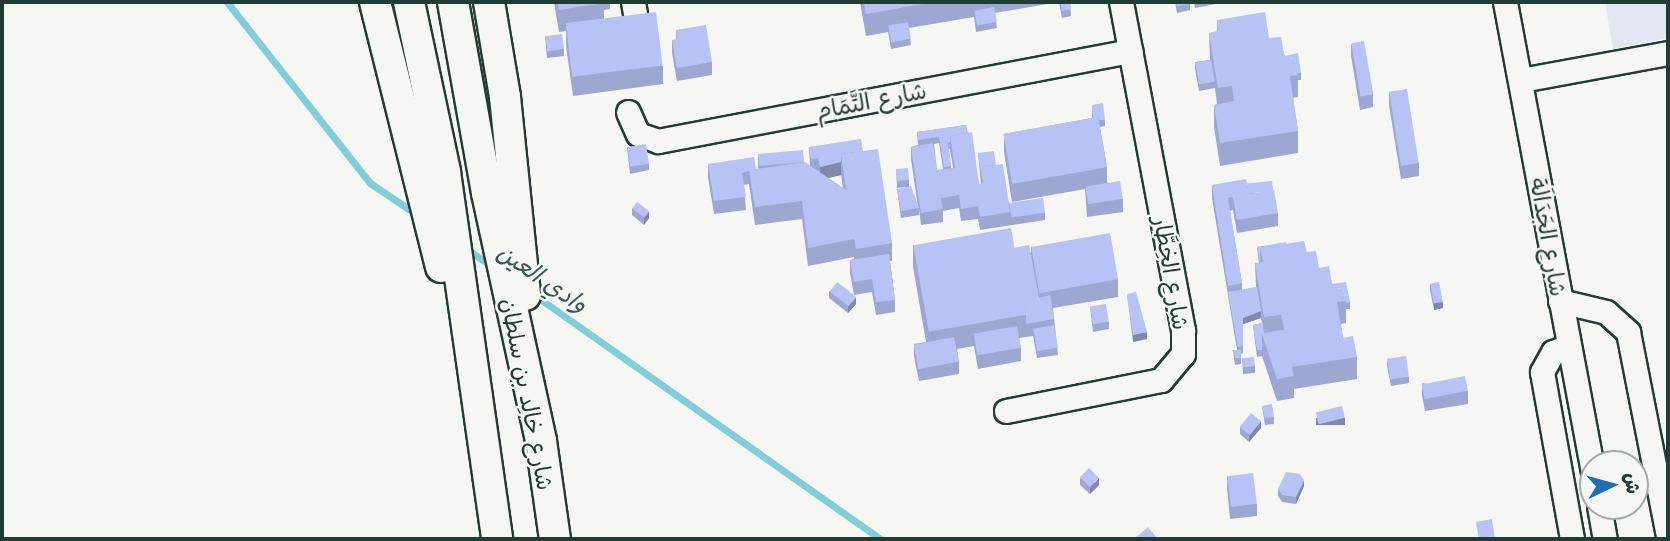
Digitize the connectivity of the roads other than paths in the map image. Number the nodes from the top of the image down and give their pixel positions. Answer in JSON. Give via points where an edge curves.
{"nodes":[{"id":1,"x":375,"y":2,"type":"edge"},
{"id":2,"x":409,"y":2,"type":"edge"},
{"id":3,"x":453,"y":2,"type":"edge"},
{"id":4,"x":489,"y":2,"type":"edge"},
{"id":5,"x":1121,"y":2,"type":"edge"},
{"id":6,"x":1505,"y":2,"type":"edge"},
{"id":7,"x":1130,"y":51,"type":"junction"},
{"id":8,"x":1668,"y":53,"type":"edge"},
{"id":9,"x":1521,"y":80,"type":"junction"},
{"id":10,"x":628,"y":112,"type":"dead end"},
{"id":11,"x":1560,"y":301,"type":"junction"},
{"id":12,"x":1569,"y":346,"type":"junction"},
{"id":13,"x":1006,"y":411,"type":"dead end"},
{"id":14,"x":541,"y":441,"type":"junction"},
{"id":15,"x":484,"y":448,"type":"junction"},
{"id":16,"x":1589,"y":450,"type":"edge"},
{"id":17,"x":1602,"y":520,"type":"edge"},
{"id":18,"x":1668,"y":536,"type":"edge"},
{"id":19,"x":497,"y":539,"type":"edge"},
{"id":20,"x":555,"y":539,"type":"edge"},
{"id":21,"x":1572,"y":539,"type":"edge"},
{"id":22,"x":1605,"y":539,"type":"edge"}],
"edges":[{"from":1,"to":15,"type":"main road"},
{"from":2,"to":15,"type":"main road","name":"شارع خالِد بن سلطان","via":[[445,172]]},
{"from":3,"to":14,"type":"main road","name":"شارع خالِد بن سلطان","via":[[487,193]]},
{"from":4,"to":14,"type":"main road","via":[[505,97]]},
{"from":5,"to":7,"type":"street","name":"شارع الخِطَّار"},
{"from":6,"to":9,"type":"street","name":"شارع الجَدَالَة"},
{"from":7,"to":10,"type":"street","name":"شارع التَّمَام","via":[[658,141],[638,134]]},
{"from":7,"to":13,"type":"street","name":"شارع الخِطَّار","via":[[1183,330],[1183,354],[1161,380]]},
{"from":8,"to":9,"type":"street"},
{"from":9,"to":11,"type":"street","name":"شارع الجَدَالَة"},
{"from":11,"to":12,"type":"street","name":"شارع الجَدَالَة"},
{"from":11,"to":18,"type":"street","via":[[1606,312],[1628,332]]},
{"from":12,"to":16,"type":"street","name":"شارع الجَدَالَة"},
{"from":12,"to":21,"type":"street","via":[[1553,352],[1542,372]]},
{"from":14,"to":20,"type":"main road","name":"شارع خالِد بن سلطان"},
{"from":15,"to":19,"type":"main road","name":"شارع خالِد بن سلطان"},
{"from":17,"to":22,"type":"street"}]}
